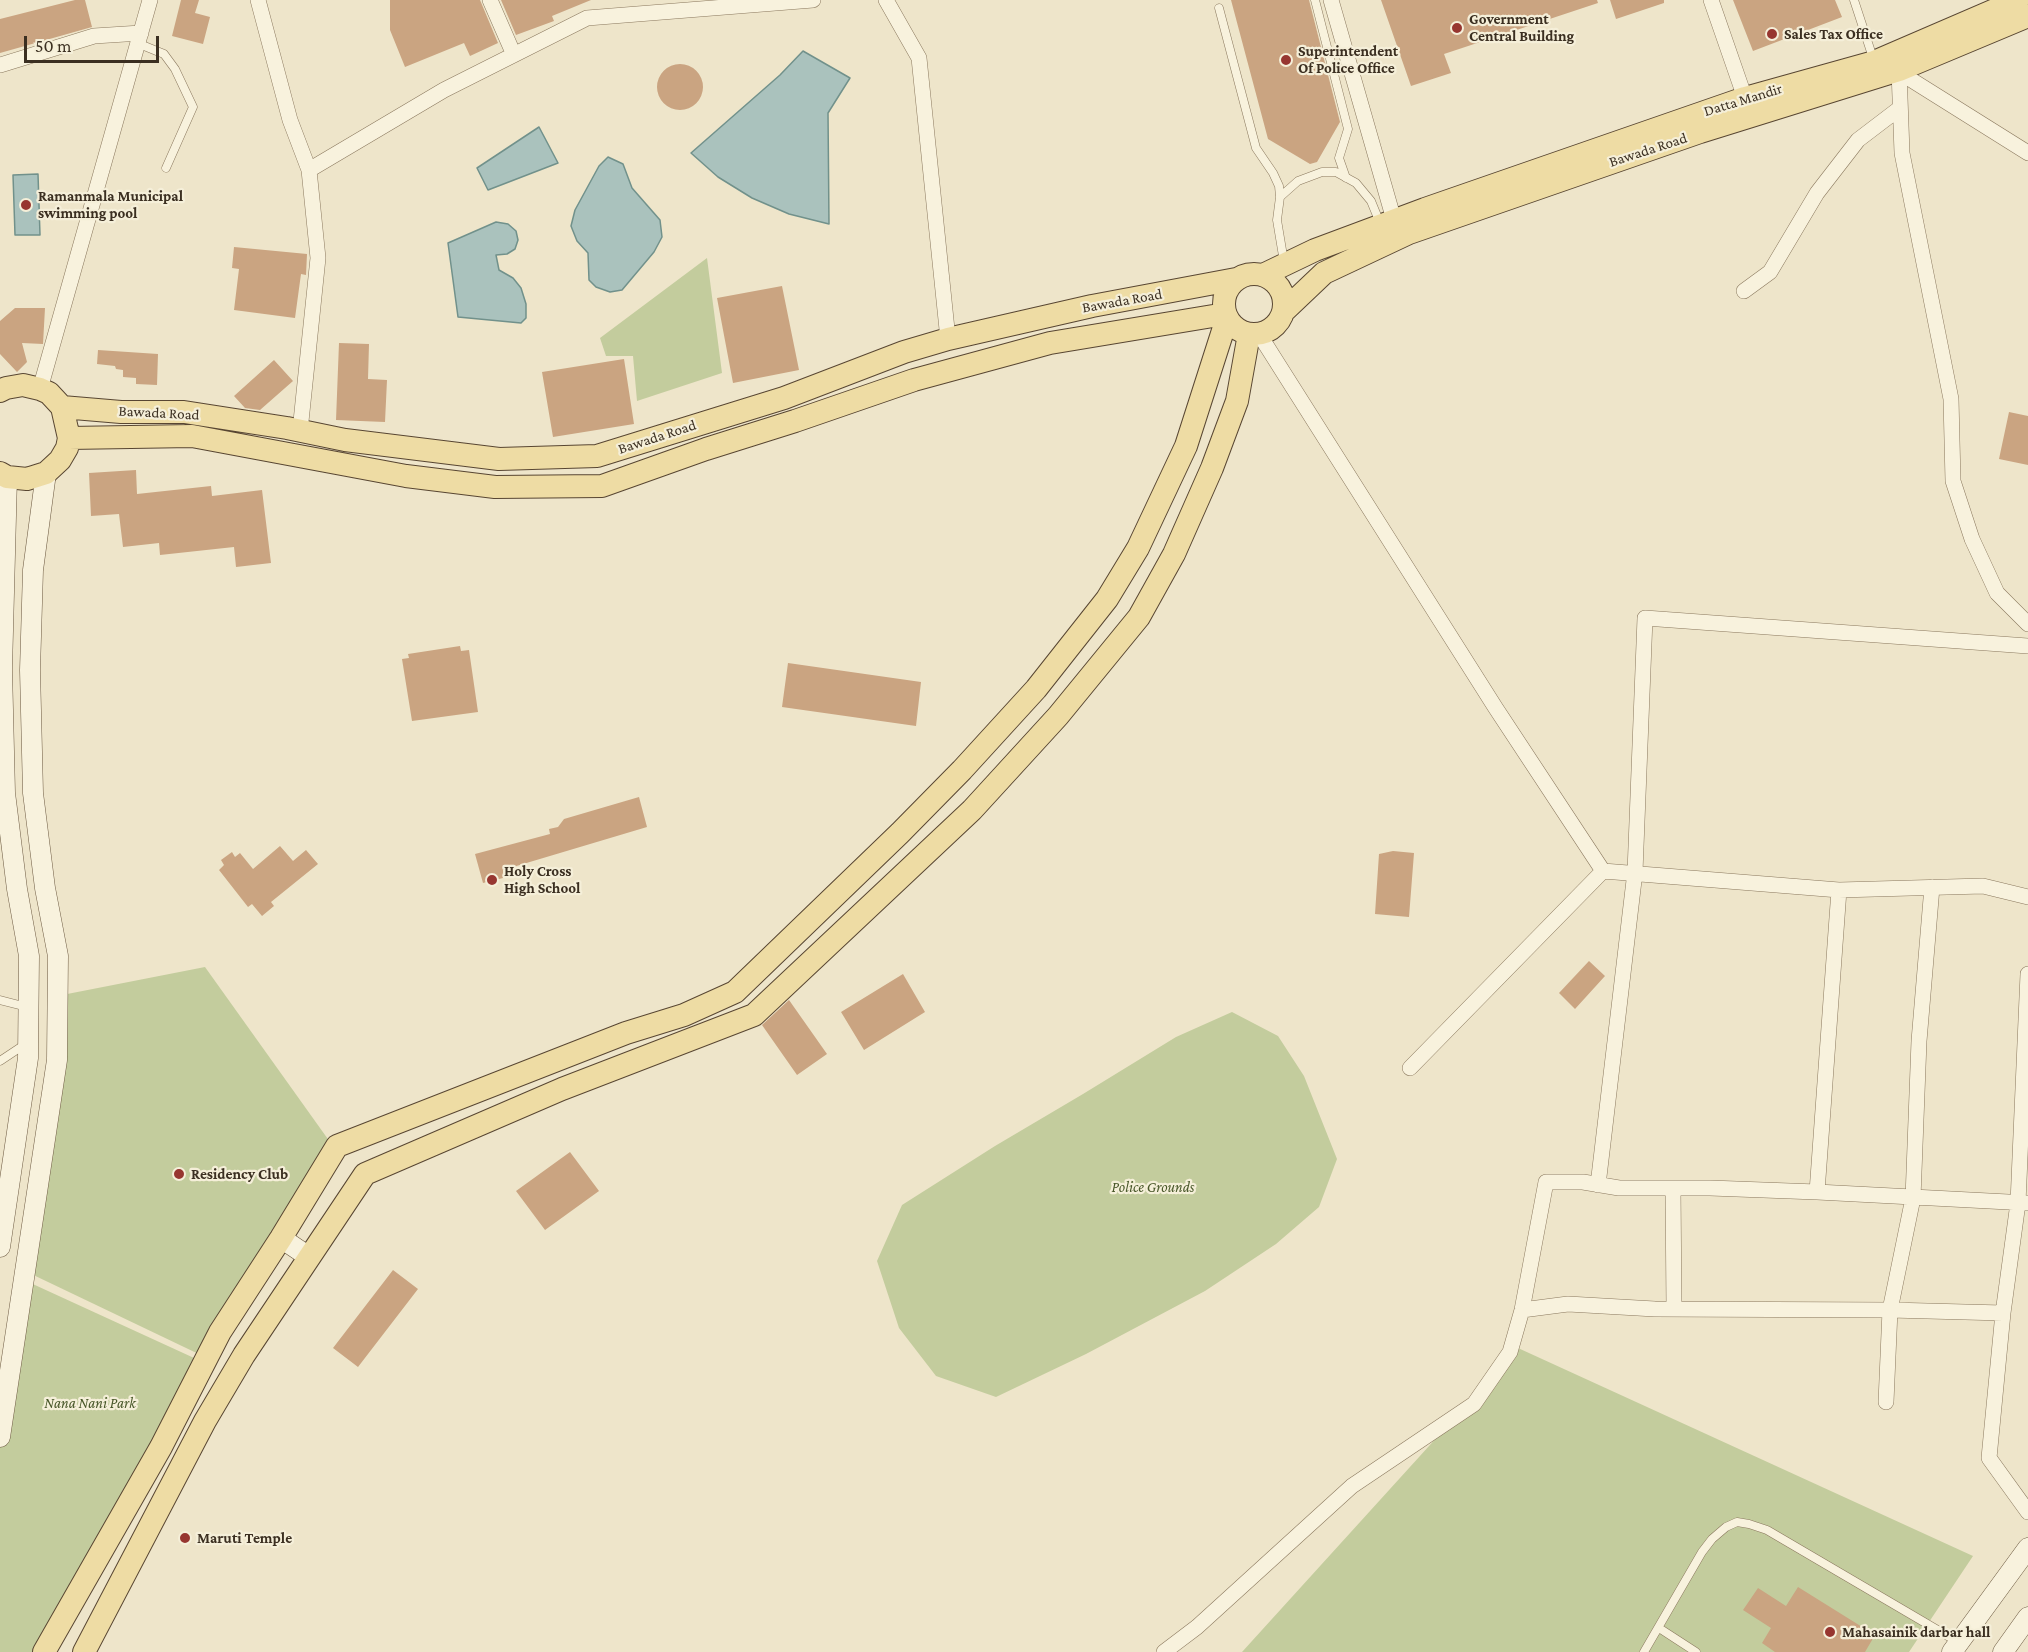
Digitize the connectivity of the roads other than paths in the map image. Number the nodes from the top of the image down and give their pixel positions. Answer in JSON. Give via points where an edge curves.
{"nodes":[{"id":1,"x":150,"y":0,"type":"edge"},
{"id":2,"x":258,"y":0,"type":"edge"},
{"id":3,"x":490,"y":0,"type":"edge"},
{"id":4,"x":813,"y":0,"type":"edge"},
{"id":5,"x":886,"y":0,"type":"edge"},
{"id":6,"x":1315,"y":0,"type":"edge"},
{"id":7,"x":1332,"y":0,"type":"edge"},
{"id":8,"x":1711,"y":0,"type":"edge"},
{"id":9,"x":1854,"y":0,"type":"edge"},
{"id":10,"x":2018,"y":0,"type":"edge"},
{"id":11,"x":1220,"y":8,"type":"dead end"},
{"id":12,"x":2028,"y":16,"type":"edge"},
{"id":13,"x":139,"y":38,"type":"junction"},
{"id":14,"x":514,"y":55,"type":"junction"},
{"id":15,"x":1874,"y":62,"type":"junction"},
{"id":16,"x":0,"y":65,"type":"edge"},
{"id":17,"x":1899,"y":70,"type":"junction"},
{"id":18,"x":1745,"y":98,"type":"junction"},
{"id":19,"x":1900,"y":108,"type":"junction"},
{"id":20,"x":2028,"y":153,"type":"edge"},
{"id":21,"x":166,"y":168,"type":"dead end"},
{"id":22,"x":309,"y":170,"type":"junction"},
{"id":23,"x":1346,"y":178,"type":"junction"},
{"id":24,"x":1280,"y":197,"type":"junction"},
{"id":25,"x":1387,"y":223,"type":"junction"},
{"id":26,"x":1275,"y":270,"type":"junction"},
{"id":27,"x":1236,"y":279,"type":"junction"},
{"id":28,"x":1744,"y":291,"type":"dead end"},
{"id":29,"x":1284,"y":311,"type":"junction"},
{"id":30,"x":1226,"y":316,"type":"junction"},
{"id":31,"x":1254,"y":334,"type":"junction"},
{"id":32,"x":948,"y":339,"type":"junction"},
{"id":33,"x":2,"y":387,"type":"edge"},
{"id":34,"x":40,"y":389,"type":"junction"},
{"id":35,"x":62,"y":407,"type":"junction"},
{"id":36,"x":300,"y":431,"type":"junction"},
{"id":37,"x":69,"y":438,"type":"junction"},
{"id":38,"x":46,"y":473,"type":"junction"},
{"id":39,"x":3,"y":475,"type":"edge"},
{"id":40,"x":2028,"y":624,"type":"edge"},
{"id":41,"x":2028,"y":646,"type":"edge"},
{"id":42,"x":1603,"y":871,"type":"junction"},
{"id":43,"x":1635,"y":872,"type":"junction"},
{"id":44,"x":1932,"y":887,"type":"junction"},
{"id":45,"x":1839,"y":890,"type":"junction"},
{"id":46,"x":2028,"y":897,"type":"edge"},
{"id":47,"x":2028,"y":974,"type":"edge"},
{"id":48,"x":733,"y":993,"type":"junction"},
{"id":49,"x":0,"y":1000,"type":"edge"},
{"id":50,"x":29,"y":1008,"type":"junction"},
{"id":51,"x":754,"y":1016,"type":"junction"},
{"id":52,"x":28,"y":1042,"type":"junction"},
{"id":53,"x":0,"y":1060,"type":"edge"},
{"id":54,"x":1410,"y":1068,"type":"dead end"},
{"id":55,"x":1598,"y":1185,"type":"junction"},
{"id":56,"x":1673,"y":1188,"type":"junction"},
{"id":57,"x":1817,"y":1192,"type":"junction"},
{"id":58,"x":1913,"y":1198,"type":"junction"},
{"id":59,"x":2023,"y":1203,"type":"edge"},
{"id":60,"x":281,"y":1238,"type":"junction"},
{"id":61,"x":0,"y":1247,"type":"edge"},
{"id":62,"x":309,"y":1257,"type":"junction"},
{"id":63,"x":1674,"y":1308,"type":"junction"},
{"id":64,"x":1522,"y":1310,"type":"junction"},
{"id":65,"x":1890,"y":1310,"type":"junction"},
{"id":66,"x":2003,"y":1313,"type":"junction"},
{"id":67,"x":1886,"y":1402,"type":"dead end"},
{"id":68,"x":0,"y":1437,"type":"edge"},
{"id":69,"x":2028,"y":1512,"type":"edge"},
{"id":70,"x":2028,"y":1548,"type":"edge"},
{"id":71,"x":2028,"y":1617,"type":"edge"},
{"id":72,"x":1659,"y":1628,"type":"junction"},
{"id":73,"x":1955,"y":1647,"type":"edge"},
{"id":74,"x":44,"y":1652,"type":"edge"},
{"id":75,"x":84,"y":1652,"type":"edge"},
{"id":76,"x":1164,"y":1652,"type":"edge"},
{"id":77,"x":1644,"y":1652,"type":"edge"},
{"id":78,"x":1696,"y":1652,"type":"edge"},
{"id":79,"x":2003,"y":1652,"type":"edge"}],
"edges":[{"from":1,"to":13,"type":"street"},
{"from":2,"to":22,"type":"street","via":[[290,120]]},
{"from":3,"to":14,"type":"street"},
{"from":4,"to":14,"type":"street","via":[[587,18]]},
{"from":5,"to":32,"type":"street","via":[[920,58]]},
{"from":6,"to":23,"type":"lane","via":[[1348,129],[1339,158]]},
{"from":7,"to":25,"type":"street"},
{"from":8,"to":18,"type":"street"},
{"from":9,"to":15,"type":"lane"},
{"from":10,"to":15,"type":"main road","name":"Datta Mandir"},
{"from":11,"to":24,"type":"lane","via":[[1256,148],[1273,173]]},
{"from":12,"to":17,"type":"main road","name":"Bawada Road"},
{"from":13,"to":16,"type":"street","via":[[94,36]]},
{"from":13,"to":21,"type":"lane","via":[[164,54],[193,107]]},
{"from":13,"to":34,"type":"street"},
{"from":14,"to":22,"type":"street","via":[[444,90]]},
{"from":15,"to":17,"type":"street"},
{"from":15,"to":18,"type":"main road","name":"Datta Mandir"},
{"from":17,"to":19,"type":"street"},
{"from":17,"to":20,"type":"street"},
{"from":17,"to":29,"type":"main road","name":"Bawada Road","via":[[1690,136],[1409,233],[1324,273]]},
{"from":18,"to":25,"type":"main road","name":"Datta Mandir"},
{"from":19,"to":28,"type":"street","via":[[1858,140],[1816,193],[1770,272]]},
{"from":19,"to":40,"type":"street","via":[[1902,153],[1951,399],[1953,481],[1972,539],[1997,592]]},
{"from":22,"to":36,"type":"street","via":[[318,258]]},
{"from":23,"to":24,"type":"lane","via":[[1336,172],[1322,172],[1298,181]]},
{"from":23,"to":25,"type":"lane","via":[[1356,183]]},
{"from":24,"to":26,"type":"lane"},
{"from":25,"to":26,"type":"main road","name":"Datta Mandir"},
{"from":26,"to":27,"type":"main road"},
{"from":26,"to":29,"type":"main road"},
{"from":27,"to":30,"type":"main road","via":[[1223,301]]},
{"from":27,"to":32,"type":"main road","name":"Bawada Road"},
{"from":29,"to":31,"type":"main road","via":[[1275,326]]},
{"from":30,"to":31,"type":"main road","via":[[1240,331]]},
{"from":30,"to":37,"type":"main road","via":[[1050,344],[924,377],[602,486],[502,488],[406,476],[192,436]]},
{"from":30,"to":48,"type":"main road","via":[[1186,446],[1138,548],[1107,599],[1036,689],[962,770]]},
{"from":31,"to":42,"type":"street"},
{"from":31,"to":51,"type":"main road","via":[[1237,401],[1212,468],[1174,554],[1139,617],[1058,716],[972,810]]},
{"from":32,"to":36,"type":"main road","name":"Bawada Road","via":[[904,351],[784,398],[597,456],[499,459]]},
{"from":33,"to":34,"type":"main road","via":[[24,385]]},
{"from":34,"to":35,"type":"main road"},
{"from":35,"to":36,"type":"main road","name":"Bawada Road","via":[[184,412]]},
{"from":35,"to":37,"type":"main road"},
{"from":37,"to":38,"type":"main road","via":[[63,456]]},
{"from":38,"to":39,"type":"main road","via":[[27,479]]},
{"from":38,"to":68,"type":"main road","via":[[33,570],[33,793],[58,956],[57,1060]]},
{"from":39,"to":50,"type":"main road","via":[[5,793],[16,889],[29,956]]},
{"from":41,"to":43,"type":"street","via":[[1645,618]]},
{"from":42,"to":43,"type":"street"},
{"from":42,"to":54,"type":"street"},
{"from":43,"to":45,"type":"street"},
{"from":43,"to":55,"type":"street"},
{"from":44,"to":45,"type":"street"},
{"from":44,"to":46,"type":"street","via":[[1983,886]]},
{"from":44,"to":58,"type":"street","via":[[1918,1041]]},
{"from":45,"to":57,"type":"street"},
{"from":47,"to":59,"type":"street"},
{"from":48,"to":51,"type":"main road"},
{"from":48,"to":60,"type":"main road","via":[[337,1146]]},
{"from":49,"to":50,"type":"lane"},
{"from":50,"to":52,"type":"main road"},
{"from":51,"to":62,"type":"main road","via":[[562,1089],[366,1174]]},
{"from":52,"to":53,"type":"lane"},
{"from":52,"to":61,"type":"main road"},
{"from":55,"to":56,"type":"street"},
{"from":55,"to":64,"type":"street","via":[[1546,1182]]},
{"from":56,"to":57,"type":"street"},
{"from":56,"to":63,"type":"street"},
{"from":57,"to":58,"type":"street"},
{"from":58,"to":59,"type":"street"},
{"from":58,"to":65,"type":"street"},
{"from":59,"to":66,"type":"street"},
{"from":60,"to":62,"type":"main road"},
{"from":60,"to":74,"type":"main road","via":[[220,1332],[161,1447]]},
{"from":62,"to":75,"type":"main road","via":[[205,1421]]},
{"from":63,"to":64,"type":"street","via":[[1568,1304]]},
{"from":63,"to":65,"type":"street"},
{"from":64,"to":76,"type":"street","via":[[1510,1352],[1474,1404],[1352,1486],[1197,1627]]},
{"from":65,"to":66,"type":"street"},
{"from":65,"to":67,"type":"street"},
{"from":66,"to":69,"type":"street","via":[[1989,1458]]},
{"from":70,"to":73,"type":"main road"},
{"from":71,"to":79,"type":"main road"},
{"from":72,"to":73,"type":"lane","via":[[1712,1539],[1737,1522],[1767,1530]]},
{"from":72,"to":77,"type":"lane"},
{"from":72,"to":78,"type":"lane"}]}
